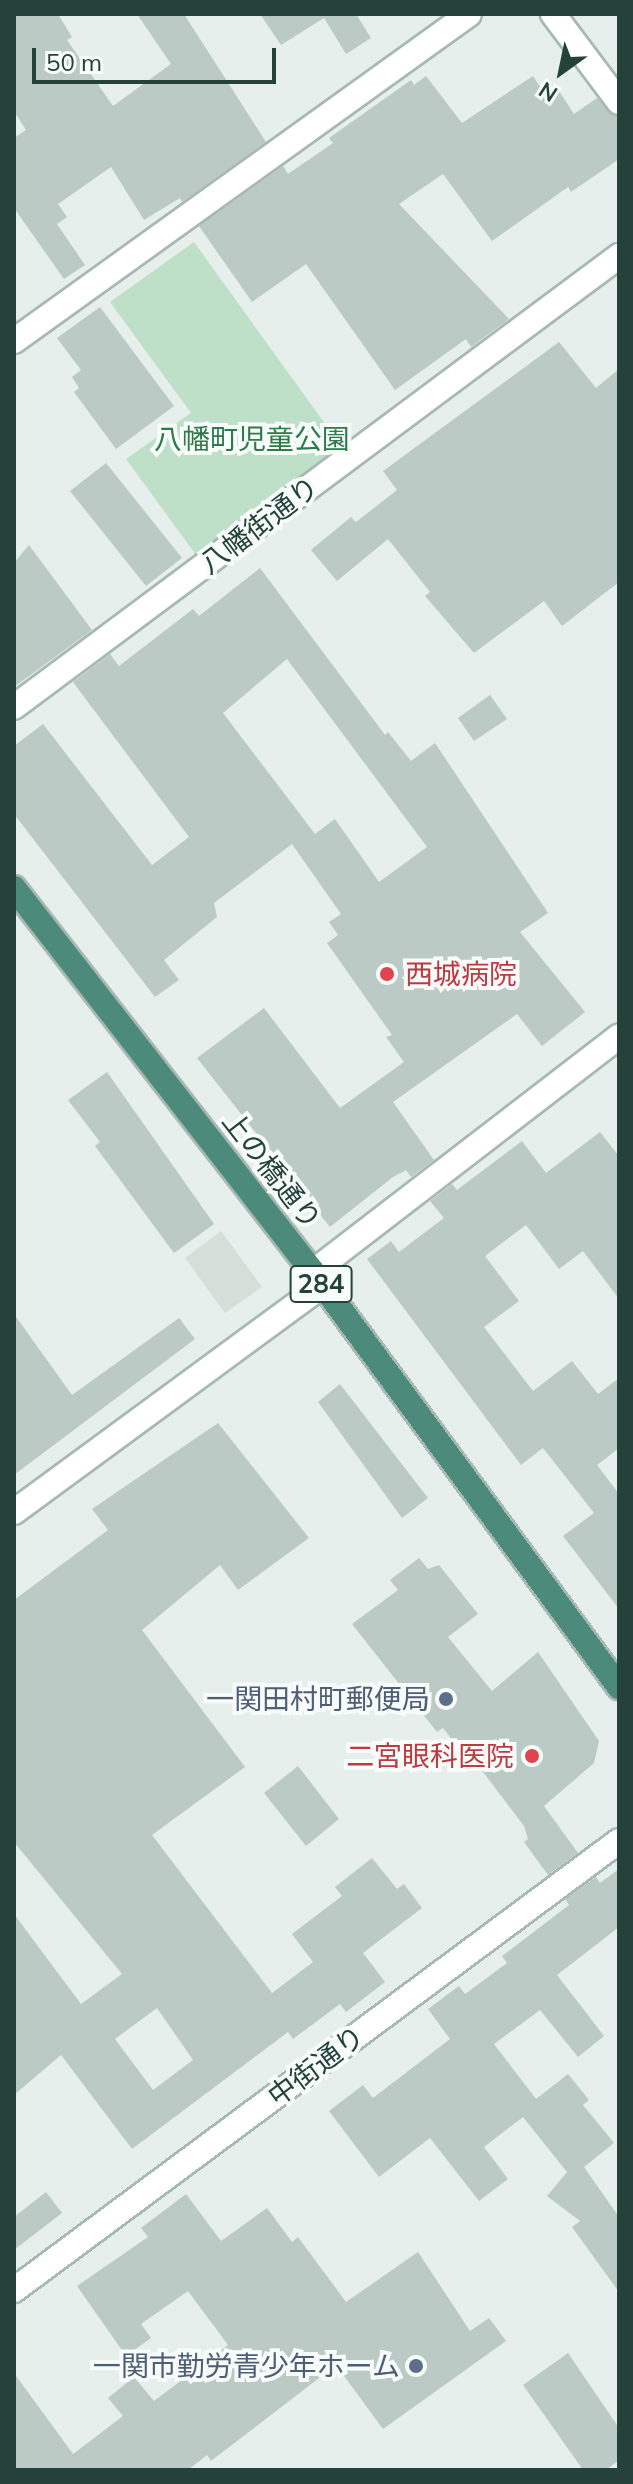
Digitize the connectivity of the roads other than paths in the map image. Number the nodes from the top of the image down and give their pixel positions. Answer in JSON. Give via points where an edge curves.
{"nodes":[{"id":1,"x":469,"y":14,"type":"edge"},
{"id":2,"x":553,"y":14,"type":"edge"},
{"id":3,"x":619,"y":102,"type":"edge"},
{"id":4,"x":619,"y":256,"type":"edge"},
{"id":5,"x":14,"y":341,"type":"edge"},
{"id":6,"x":14,"y":707,"type":"edge"},
{"id":7,"x":14,"y":888,"type":"edge"},
{"id":8,"x":619,"y":1036,"type":"edge"},
{"id":9,"x":318,"y":1279,"type":"junction"},
{"id":10,"x":14,"y":1512,"type":"edge"},
{"id":11,"x":619,"y":1687,"type":"edge"},
{"id":12,"x":619,"y":1841,"type":"edge"},
{"id":13,"x":14,"y":2290,"type":"edge"}],
"edges":[{"from":1,"to":5,"type":"street"},
{"from":2,"to":3,"type":"street"},
{"from":4,"to":6,"type":"street","name":"八幡街通り"},
{"from":7,"to":9,"type":"highway","name":"上の橋通り","number":"284"},
{"from":8,"to":9,"type":"street"},
{"from":9,"to":10,"type":"street"},
{"from":9,"to":11,"type":"highway","name":"上の橋通り","number":"284"},
{"from":12,"to":13,"type":"street","name":"中街通り"}]}
